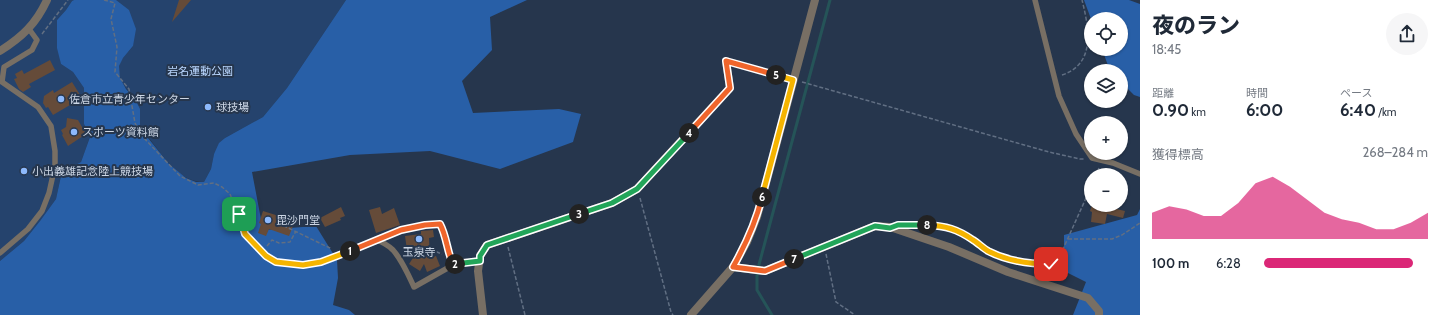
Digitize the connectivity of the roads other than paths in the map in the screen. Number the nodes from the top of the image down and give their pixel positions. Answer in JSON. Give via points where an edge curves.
{"nodes":[{"id":1,"x":47,"y":0,"type":"edge"},
{"id":2,"x":815,"y":0,"type":"edge"},
{"id":3,"x":1035,"y":0,"type":"edge"},
{"id":4,"x":29,"y":29,"type":"junction"},
{"id":5,"x":0,"y":51,"type":"edge"},
{"id":6,"x":726,"y":61,"type":"road end"},
{"id":7,"x":1140,"y":174,"type":"edge"},
{"id":8,"x":245,"y":234,"type":"road end"},
{"id":9,"x":376,"y":240,"type":"junction"},
{"id":10,"x":0,"y":253,"type":"edge"},
{"id":11,"x":480,"y":261,"type":"junction"},
{"id":12,"x":453,"y":264,"type":"junction"},
{"id":13,"x":733,"y":267,"type":"junction"},
{"id":14,"x":483,"y":315,"type":"edge"},
{"id":15,"x":691,"y":315,"type":"edge"},
{"id":16,"x":1099,"y":315,"type":"edge"}],
"edges":[{"from":1,"to":4,"type":"street"},
{"from":2,"to":13,"type":"street","via":[[757,217]]},
{"from":3,"to":7,"type":"lane","via":[[1059,96],[1076,134],[1092,158]]},
{"from":4,"to":5,"type":"street"},
{"from":4,"to":10,"type":"lane","via":[[37,40],[32,50],[4,67],[2,82],[38,107],[51,126],[56,166],[42,211],[28,229]]},
{"from":6,"to":11,"type":"street","via":[[730,88],[637,189],[612,203],[487,245],[480,256]]},
{"from":8,"to":9,"type":"lane","via":[[263,253],[276,262],[303,265],[321,262]]},
{"from":9,"to":12,"type":"lane","via":[[392,249],[414,287]]},
{"from":9,"to":12,"type":"lane","via":[[401,230],[440,224]]},
{"from":11,"to":12,"type":"lane"},
{"from":11,"to":14,"type":"street","via":[[478,271]]},
{"from":13,"to":15,"type":"street"},
{"from":13,"to":16,"type":"street","via":[[765,271],[875,226],[890,228],[948,247],[1008,272],[1088,298],[1099,311]]}]}
